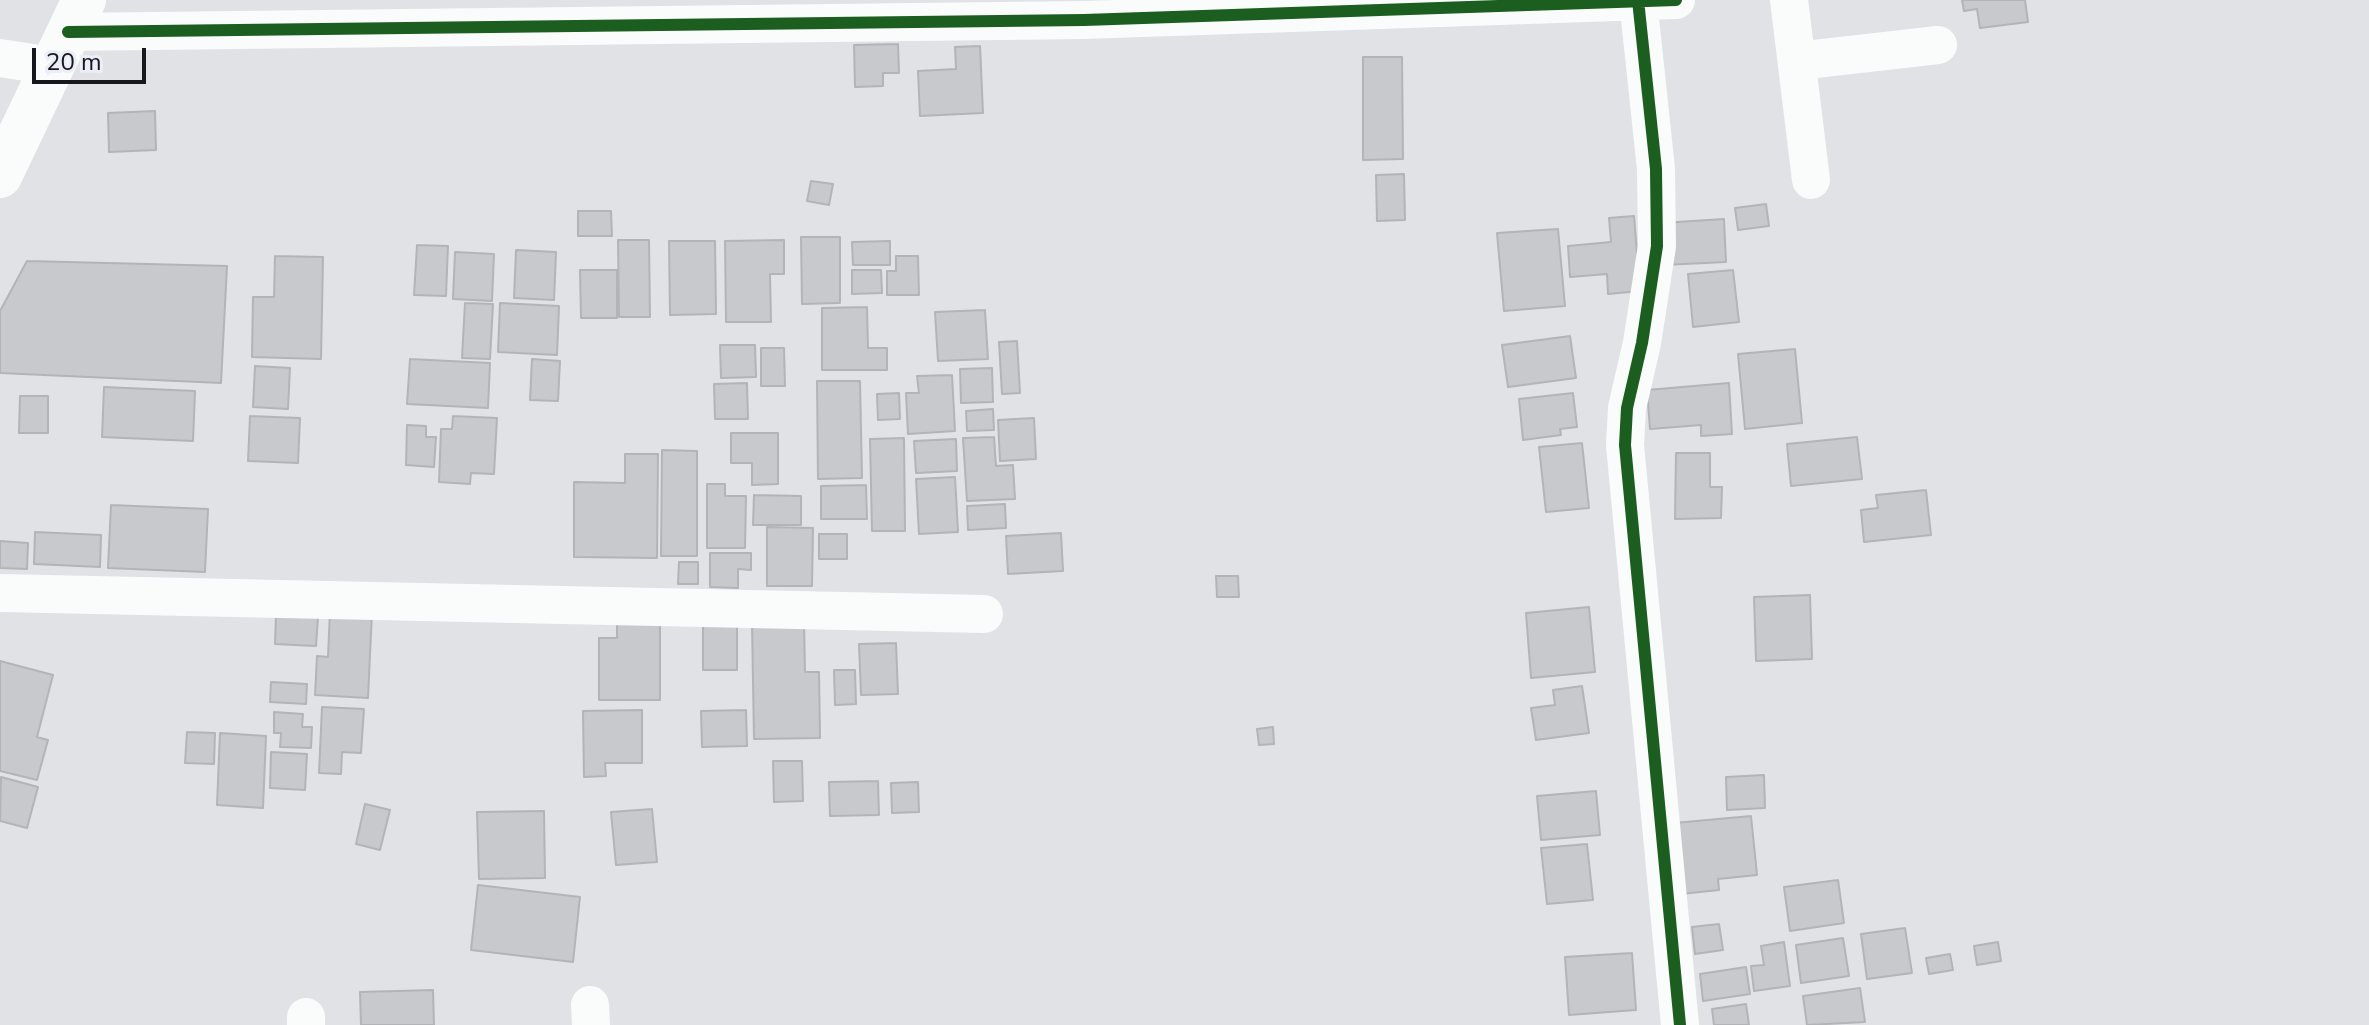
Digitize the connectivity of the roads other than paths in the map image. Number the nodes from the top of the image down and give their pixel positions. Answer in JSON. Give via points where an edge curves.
{"nodes":[{"id":1,"x":1676,"y":0,"type":"edge"},
{"id":2,"x":1789,"y":0,"type":"edge"},
{"id":3,"x":1638,"y":1,"type":"edge"},
{"id":4,"x":228,"y":15,"type":"edge"},
{"id":5,"x":68,"y":33,"type":"edge"},
{"id":6,"x":1938,"y":45,"type":"dead end"},
{"id":7,"x":0,"y":58,"type":"edge"},
{"id":8,"x":1797,"y":61,"type":"junction"},
{"id":9,"x":0,"y":176,"type":"edge"},
{"id":10,"x":1811,"y":180,"type":"dead end"},
{"id":11,"x":0,"y":593,"type":"edge"},
{"id":12,"x":984,"y":614,"type":"dead end"},
{"id":13,"x":1680,"y":1025,"type":"edge"}],
"edges":[{"from":1,"to":3,"type":"street"},
{"from":2,"to":8,"type":"street"},
{"from":3,"to":4,"type":"street","via":[[1084,20]]},
{"from":3,"to":13,"type":"street","via":[[1656,169],[1657,246],[1625,445]]},
{"from":4,"to":5,"type":"street"},
{"from":5,"to":7,"type":"street"},
{"from":5,"to":9,"type":"highway"},
{"from":6,"to":8,"type":"street"},
{"from":8,"to":10,"type":"street"},
{"from":11,"to":12,"type":"street"}]}
